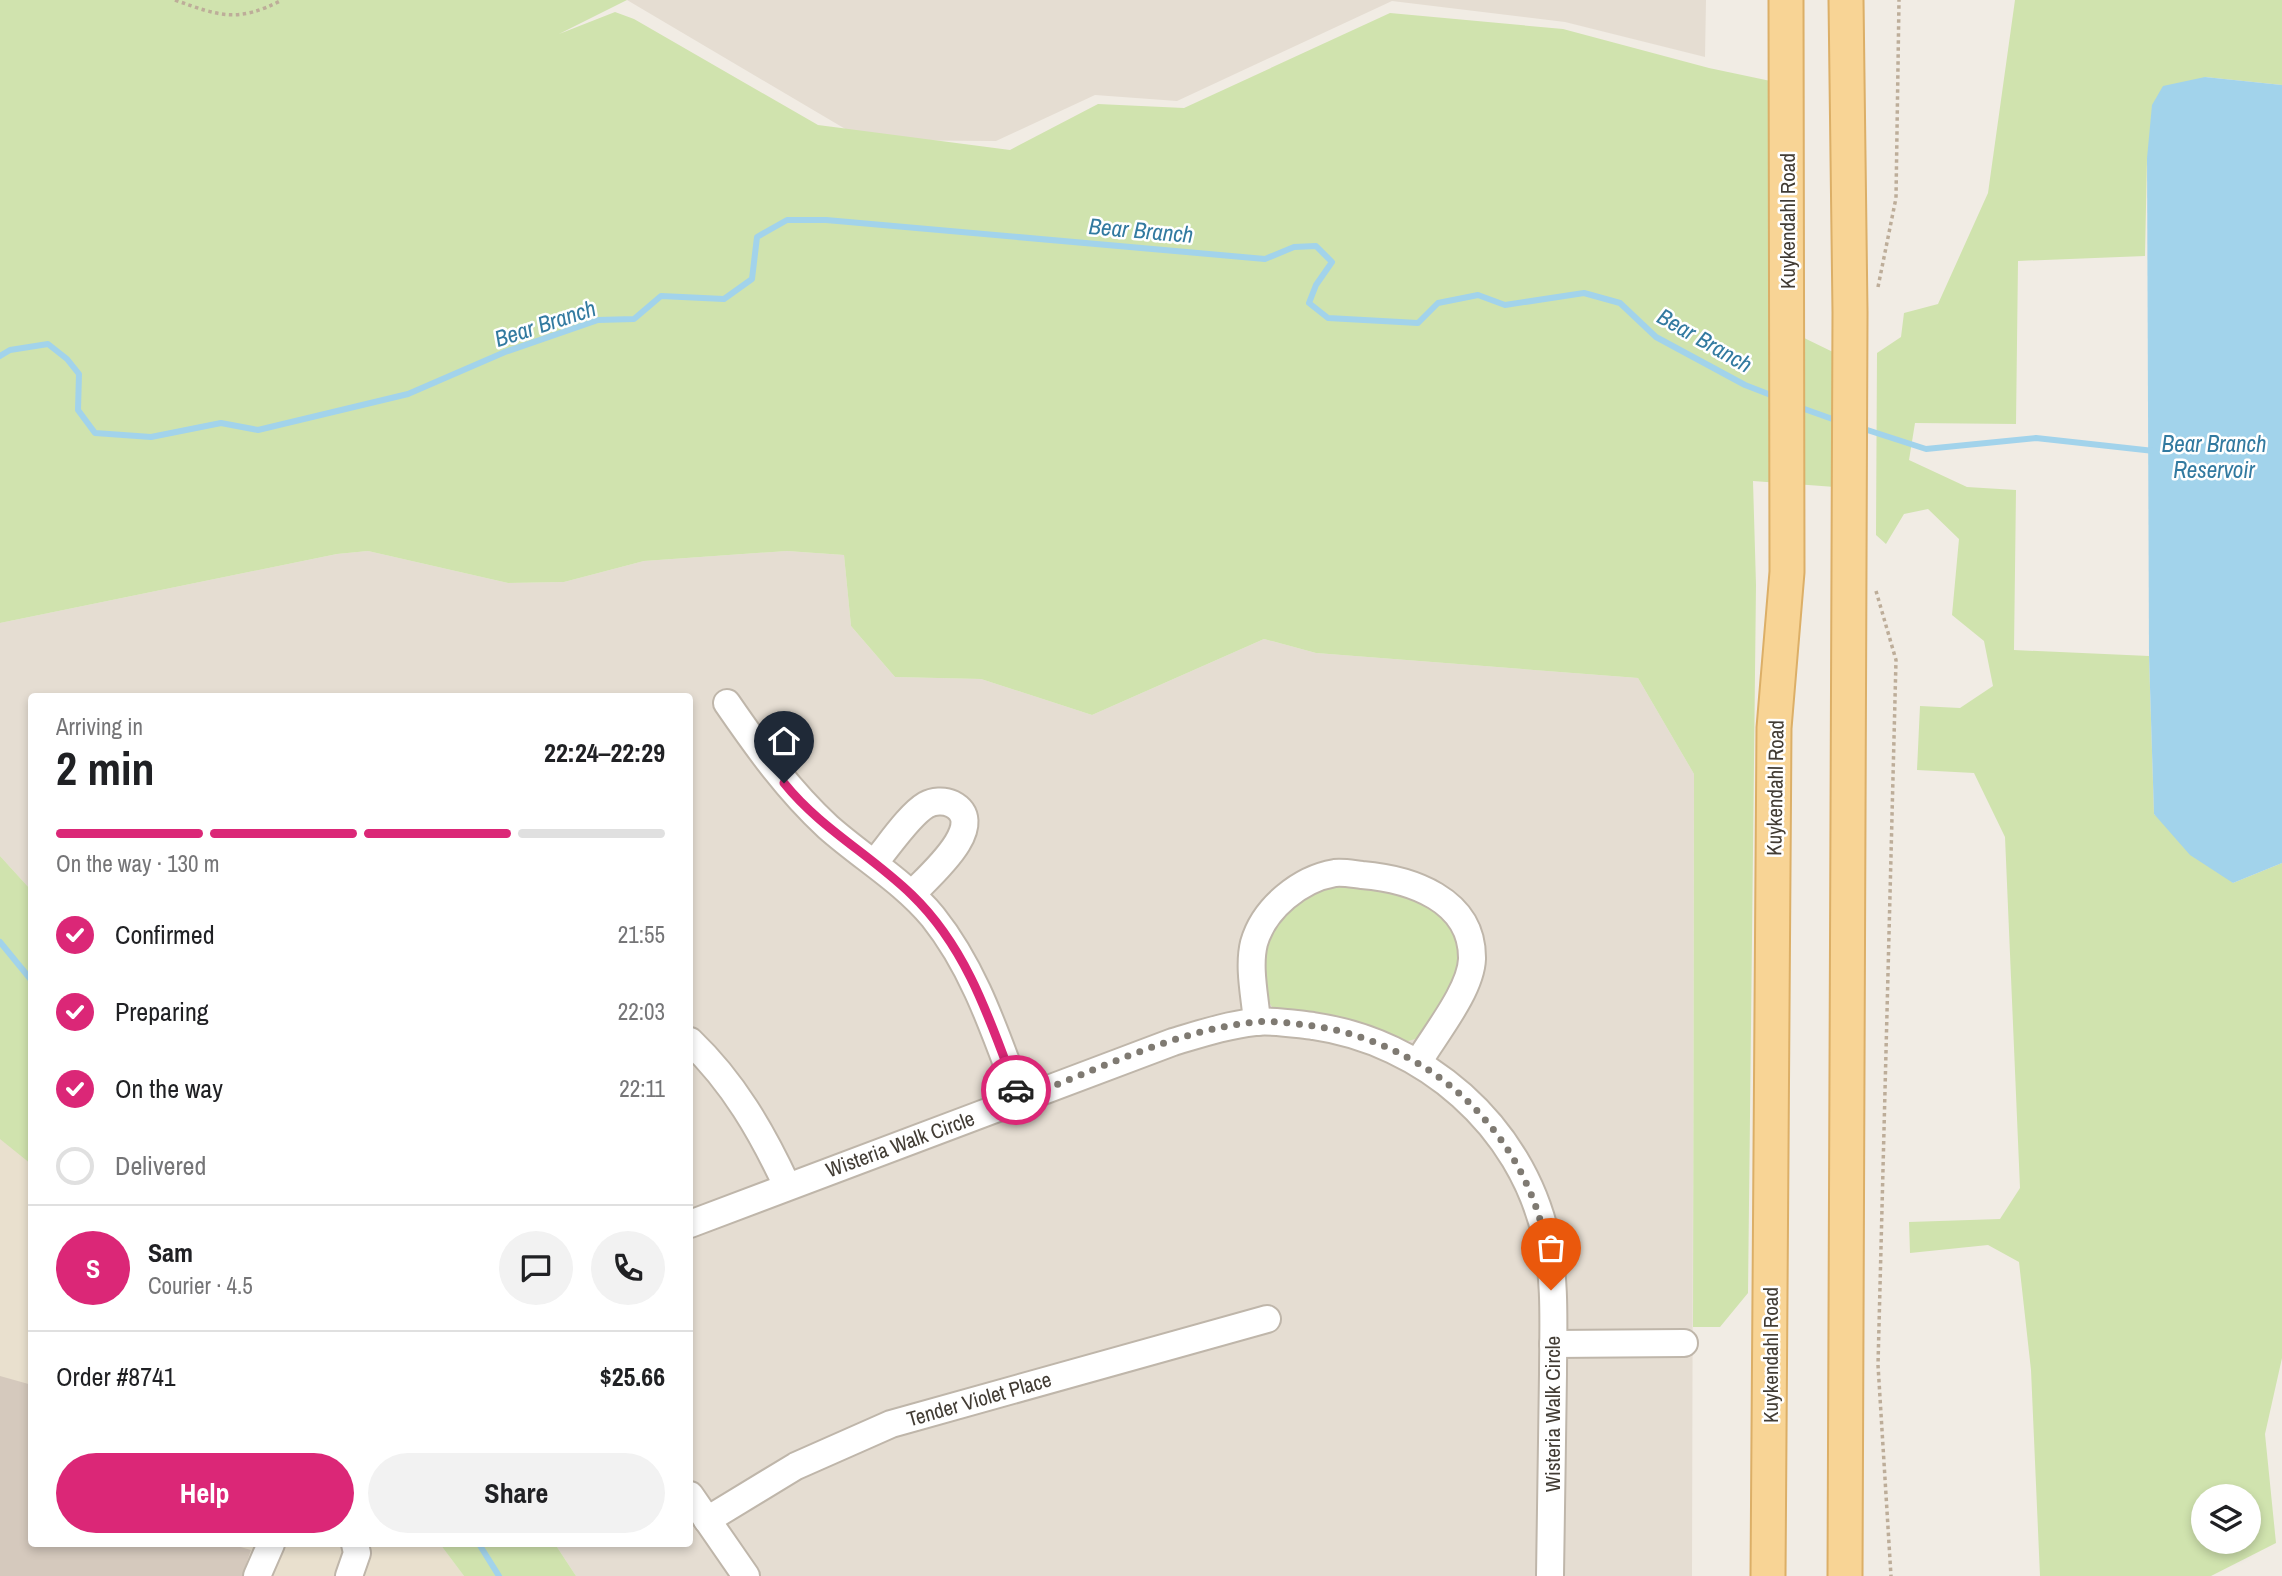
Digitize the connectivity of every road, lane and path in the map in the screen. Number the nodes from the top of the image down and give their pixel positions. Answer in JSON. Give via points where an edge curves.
{"nodes":[{"id":1,"x":175,"y":0,"type":"edge"},
{"id":2,"x":282,"y":0,"type":"edge"},
{"id":3,"x":1786,"y":0,"type":"edge"},
{"id":4,"x":1846,"y":0,"type":"edge"},
{"id":5,"x":1899,"y":0,"type":"edge"},
{"id":6,"x":1862,"y":306,"type":"junction"},
{"id":7,"x":1862,"y":578,"type":"junction"},
{"id":8,"x":727,"y":704,"type":"dead end"},
{"id":9,"x":875,"y":862,"type":"junction"},
{"id":10,"x":912,"y":894,"type":"junction"},
{"id":11,"x":1257,"y":1022,"type":"junction"},
{"id":12,"x":693,"y":1044,"type":"edge"},
{"id":13,"x":1419,"y":1061,"type":"junction"},
{"id":14,"x":1020,"y":1099,"type":"junction"},
{"id":15,"x":787,"y":1186,"type":"junction"},
{"id":16,"x":693,"y":1223,"type":"edge"},
{"id":17,"x":1267,"y":1320,"type":"dead end"},
{"id":18,"x":1684,"y":1343,"type":"dead end"},
{"id":19,"x":1553,"y":1344,"type":"junction"},
{"id":20,"x":693,"y":1499,"type":"edge"},
{"id":21,"x":708,"y":1520,"type":"junction"},
{"id":22,"x":270,"y":1547,"type":"edge"},
{"id":23,"x":356,"y":1547,"type":"edge"},
{"id":24,"x":257,"y":1576,"type":"edge"},
{"id":25,"x":349,"y":1576,"type":"edge"},
{"id":26,"x":746,"y":1576,"type":"edge"},
{"id":27,"x":1550,"y":1576,"type":"edge"},
{"id":28,"x":1768,"y":1576,"type":"edge"},
{"id":29,"x":1845,"y":1576,"type":"edge"},
{"id":30,"x":1891,"y":1576,"type":"edge"}],
"edges":[{"from":1,"to":2,"type":"path","via":[[241,17]]},
{"from":3,"to":28,"type":"main road","name":"Kuykendahl Road","via":[[1787,572],[1774,728]]},
{"from":4,"to":6,"type":"main road"},
{"from":5,"to":6,"type":"path","via":[[1896,198]]},
{"from":6,"to":7,"type":"main road"},
{"from":7,"to":29,"type":"main road"},
{"from":7,"to":30,"type":"path","via":[[1896,660],[1878,1365]]},
{"from":8,"to":9,"type":"street","via":[[797,798]]},
{"from":9,"to":10,"type":"street"},
{"from":9,"to":10,"type":"street","via":[[924,806],[937,801],[951,803],[962,812],[961,841]]},
{"from":10,"to":14,"type":"street","via":[[960,956],[982,998]]},
{"from":11,"to":13,"type":"street","name":"Wisteria Walk Circle","via":[[1341,1030]]},
{"from":11,"to":13,"type":"street","via":[[1254,943],[1264,921],[1280,903],[1295,889],[1337,873],[1387,877],[1426,890],[1448,904],[1461,919],[1472,957],[1469,977]]},
{"from":11,"to":14,"type":"street","name":"Wisteria Walk Circle","via":[[1173,1042]]},
{"from":12,"to":15,"type":"street","via":[[740,1098]]},
{"from":13,"to":19,"type":"street","name":"Wisteria Walk Circle","via":[[1479,1112],[1521,1174],[1546,1235]]},
{"from":14,"to":15,"type":"street","name":"Wisteria Walk Circle"},
{"from":15,"to":16,"type":"street","name":"Wisteria Walk Circle"},
{"from":17,"to":21,"type":"street","name":"Tender Violet Place","via":[[891,1424],[796,1466]]},
{"from":18,"to":19,"type":"street"},
{"from":19,"to":27,"type":"street","name":"Wisteria Walk Circle"},
{"from":20,"to":21,"type":"street"},
{"from":21,"to":26,"type":"street"},
{"from":22,"to":24,"type":"street"},
{"from":23,"to":25,"type":"street"}]}
